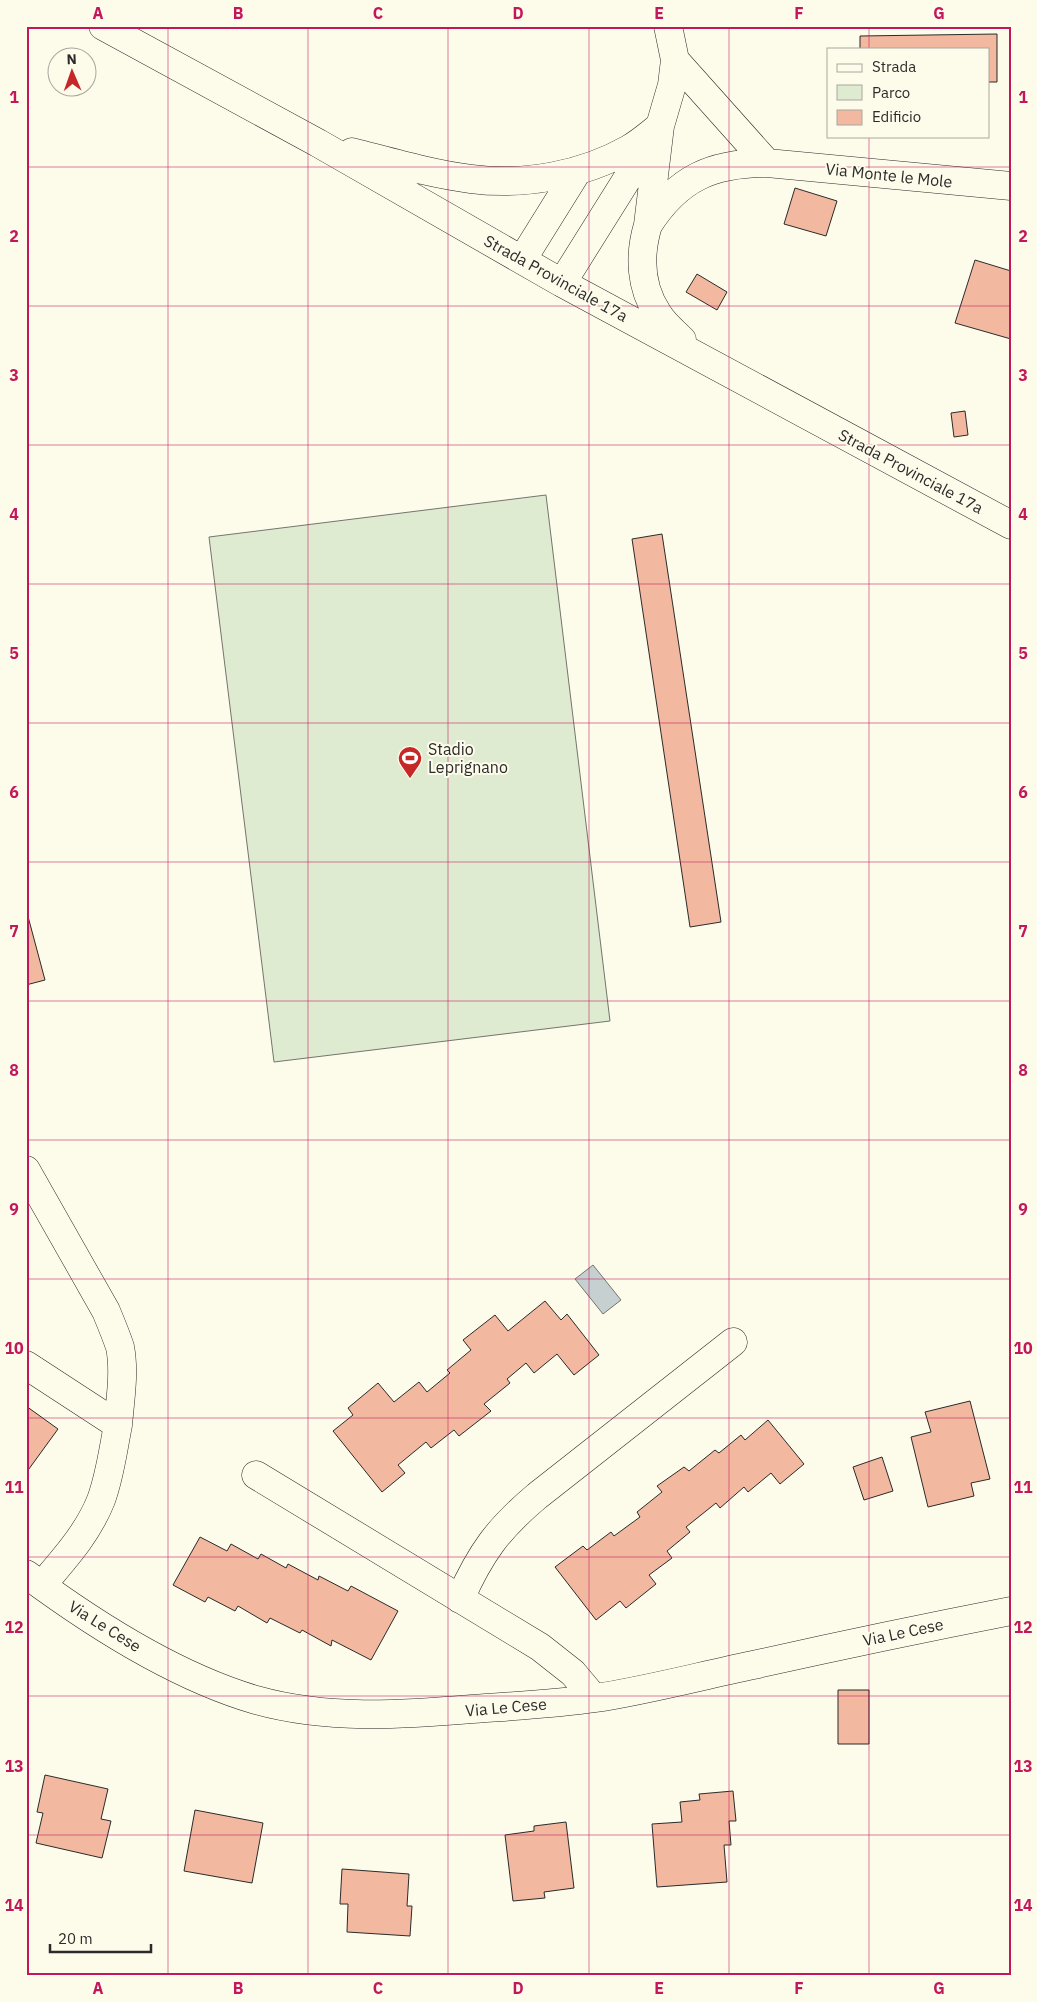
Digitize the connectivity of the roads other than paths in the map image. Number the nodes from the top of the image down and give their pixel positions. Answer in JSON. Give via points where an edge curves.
{"nodes":[{"id":1,"x":103,"y":26,"type":"edge"},
{"id":2,"x":668,"y":26,"type":"edge"},
{"id":3,"x":675,"y":60,"type":"junction"},
{"id":4,"x":660,"y":126,"type":"junction"},
{"id":5,"x":318,"y":143,"type":"junction"},
{"id":6,"x":767,"y":163,"type":"junction"},
{"id":7,"x":578,"y":170,"type":"junction"},
{"id":8,"x":1011,"y":186,"type":"edge"},
{"id":9,"x":648,"y":225,"type":"junction"},
{"id":10,"x":522,"y":260,"type":"junction"},
{"id":11,"x":562,"y":283,"type":"junction"},
{"id":12,"x":694,"y":354,"type":"junction"},
{"id":13,"x":1011,"y":525,"type":"edge"},
{"id":14,"x":26,"y":1170,"type":"edge"},
{"id":15,"x":733,"y":1342,"type":"dead end"},
{"id":16,"x":26,"y":1365,"type":"edge"},
{"id":17,"x":118,"y":1425,"type":"junction"},
{"id":18,"x":256,"y":1475,"type":"dead end"},
{"id":19,"x":34,"y":1580,"type":"edge"},
{"id":20,"x":460,"y":1599,"type":"junction"},
{"id":21,"x":1011,"y":1611,"type":"edge"},
{"id":22,"x":594,"y":1698,"type":"junction"}],
"edges":[{"from":1,"to":5,"type":"street","name":"Strada Provinciale 17a"},
{"from":2,"to":3,"type":"street"},
{"from":3,"to":4,"type":"street"},
{"from":3,"to":6,"type":"street"},
{"from":4,"to":7,"type":"street","via":[[631,149]]},
{"from":4,"to":9,"type":"street"},
{"from":4,"to":11,"type":"street"},
{"from":5,"to":7,"type":"street","via":[[472,179],[523,180]]},
{"from":5,"to":10,"type":"street","name":"Strada Provinciale 17a"},
{"from":6,"to":8,"type":"street","name":"Via Monte le Mole"},
{"from":6,"to":9,"type":"street","name":"Via Monte le Mole","via":[[735,164],[711,170],[682,186],[665,201]]},
{"from":7,"to":10,"type":"street"},
{"from":9,"to":12,"type":"street","via":[[642,255],[646,288],[659,316]]},
{"from":10,"to":11,"type":"street","name":"Strada Provinciale 17a"},
{"from":11,"to":12,"type":"street","name":"Strada Provinciale 17a"},
{"from":12,"to":13,"type":"street","name":"Strada Provinciale 17a"},
{"from":14,"to":17,"type":"street","via":[[114,1330],[120,1350],[121,1373]]},
{"from":15,"to":20,"type":"street","via":[[509,1520],[479,1559]]},
{"from":16,"to":17,"type":"street"},
{"from":17,"to":19,"type":"street","via":[[100,1502],[75,1546]]},
{"from":18,"to":20,"type":"street"},
{"from":19,"to":22,"type":"street","name":"Via Le Cese","via":[[184,1672],[232,1692],[276,1704],[324,1712],[381,1715]]},
{"from":20,"to":22,"type":"street","via":[[552,1656],[573,1673]]},
{"from":21,"to":22,"type":"street","name":"Via Le Cese"}]}
